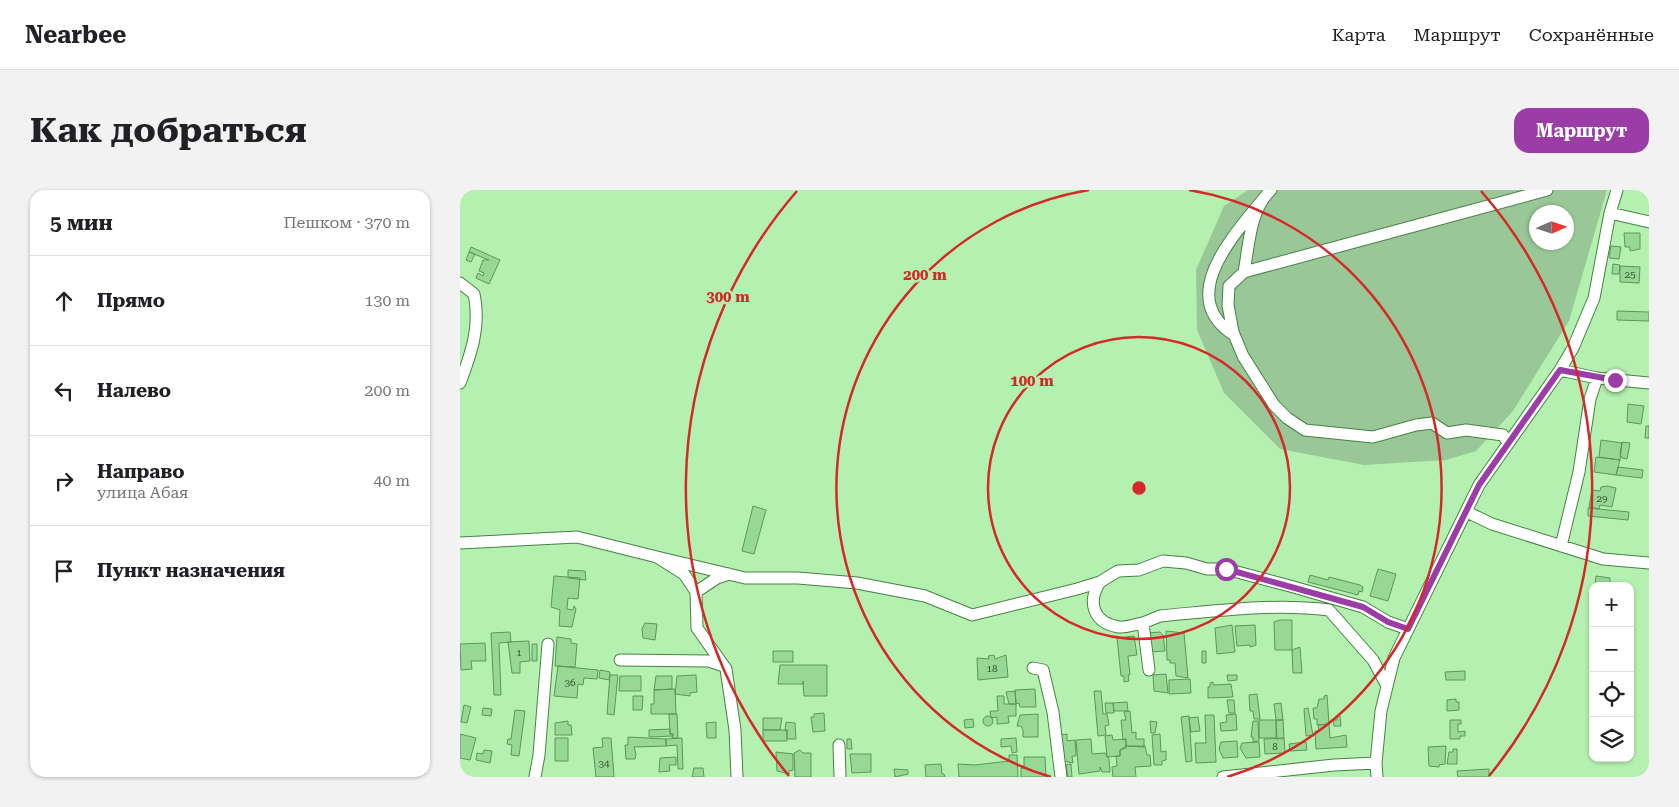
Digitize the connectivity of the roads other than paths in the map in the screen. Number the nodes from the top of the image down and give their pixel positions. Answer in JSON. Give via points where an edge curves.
{"nodes":[{"id":1,"x":1547,"y":190,"type":"edge"},
{"id":2,"x":1617,"y":190,"type":"edge"},
{"id":3,"x":1268,"y":194,"type":"edge"},
{"id":4,"x":1610,"y":213,"type":"junction"},
{"id":5,"x":1649,"y":222,"type":"edge"},
{"id":6,"x":1244,"y":272,"type":"junction"},
{"id":7,"x":460,"y":283,"type":"edge"},
{"id":8,"x":1234,"y":335,"type":"junction"},
{"id":9,"x":1560,"y":370,"type":"junction"},
{"id":10,"x":1597,"y":378,"type":"junction"},
{"id":11,"x":1649,"y":383,"type":"edge"},
{"id":12,"x":460,"y":384,"type":"edge"},
{"id":13,"x":1508,"y":442,"type":"junction"},
{"id":14,"x":1467,"y":512,"type":"junction"},
{"id":15,"x":460,"y":543,"type":"edge"},
{"id":16,"x":1561,"y":546,"type":"junction"},
{"id":17,"x":658,"y":557,"type":"junction"},
{"id":18,"x":1649,"y":563,"type":"edge"},
{"id":19,"x":728,"y":574,"type":"junction"},
{"id":20,"x":1100,"y":582,"type":"junction"},
{"id":21,"x":696,"y":592,"type":"junction"},
{"id":22,"x":1143,"y":622,"type":"junction"},
{"id":23,"x":1408,"y":629,"type":"junction"},
{"id":24,"x":548,"y":644,"type":"dead end"},
{"id":25,"x":620,"y":660,"type":"dead end"},
{"id":26,"x":724,"y":666,"type":"junction"},
{"id":27,"x":1033,"y":668,"type":"dead end"},
{"id":28,"x":1149,"y":670,"type":"dead end"},
{"id":29,"x":1388,"y":686,"type":"junction"},
{"id":30,"x":839,"y":745,"type":"dead end"},
{"id":31,"x":1376,"y":763,"type":"junction"},
{"id":32,"x":535,"y":777,"type":"edge"},
{"id":33,"x":737,"y":777,"type":"edge"},
{"id":34,"x":840,"y":777,"type":"edge"},
{"id":35,"x":1061,"y":777,"type":"edge"},
{"id":36,"x":1223,"y":777,"type":"edge"},
{"id":37,"x":1377,"y":777,"type":"edge"}],
"edges":[{"from":1,"to":6,"type":"street"},
{"from":2,"to":4,"type":"street"},
{"from":3,"to":6,"type":"street","via":[[1254,219]]},
{"from":3,"to":8,"type":"street","via":[[1242,225],[1212,271],[1207,300],[1220,326]]},
{"from":4,"to":5,"type":"street"},
{"from":4,"to":9,"type":"street","via":[[1594,298]]},
{"from":6,"to":8,"type":"street","via":[[1229,286],[1228,304]]},
{"from":7,"to":12,"type":"street","via":[[474,294],[478,312]]},
{"from":8,"to":13,"type":"street","via":[[1257,381],[1274,405],[1305,430],[1373,437],[1432,424],[1447,433],[1466,430],[1503,435]]},
{"from":9,"to":10,"type":"street"},
{"from":9,"to":13,"type":"street"},
{"from":10,"to":11,"type":"street"},
{"from":10,"to":16,"type":"street"},
{"from":13,"to":14,"type":"street","via":[[1479,485]]},
{"from":14,"to":16,"type":"street","via":[[1492,524]]},
{"from":14,"to":23,"type":"street"},
{"from":15,"to":17,"type":"street","via":[[577,538]]},
{"from":16,"to":18,"type":"street","via":[[1603,559]]},
{"from":17,"to":19,"type":"street"},
{"from":17,"to":21,"type":"street","via":[[684,574]]},
{"from":19,"to":20,"type":"street","via":[[744,578],[857,583],[925,596],[972,615]]},
{"from":19,"to":21,"type":"street"},
{"from":20,"to":22,"type":"street","via":[[1093,592],[1093,606],[1100,618],[1121,627]]},
{"from":20,"to":23,"type":"street","via":[[1118,572],[1139,570],[1163,561],[1226,569],[1363,607]]},
{"from":21,"to":26,"type":"street","via":[[697,628]]},
{"from":22,"to":28,"type":"street"},
{"from":22,"to":29,"type":"street","via":[[1160,616],[1270,606],[1329,610],[1373,660]]},
{"from":23,"to":29,"type":"street","via":[[1394,658]]},
{"from":24,"to":32,"type":"street"},
{"from":25,"to":26,"type":"street","via":[[709,661]]},
{"from":26,"to":33,"type":"street","via":[[735,730]]},
{"from":27,"to":35,"type":"street","via":[[1043,670],[1053,712]]},
{"from":29,"to":31,"type":"street","via":[[1381,711]]},
{"from":30,"to":34,"type":"street"},
{"from":31,"to":36,"type":"street"},
{"from":31,"to":37,"type":"street"}]}
